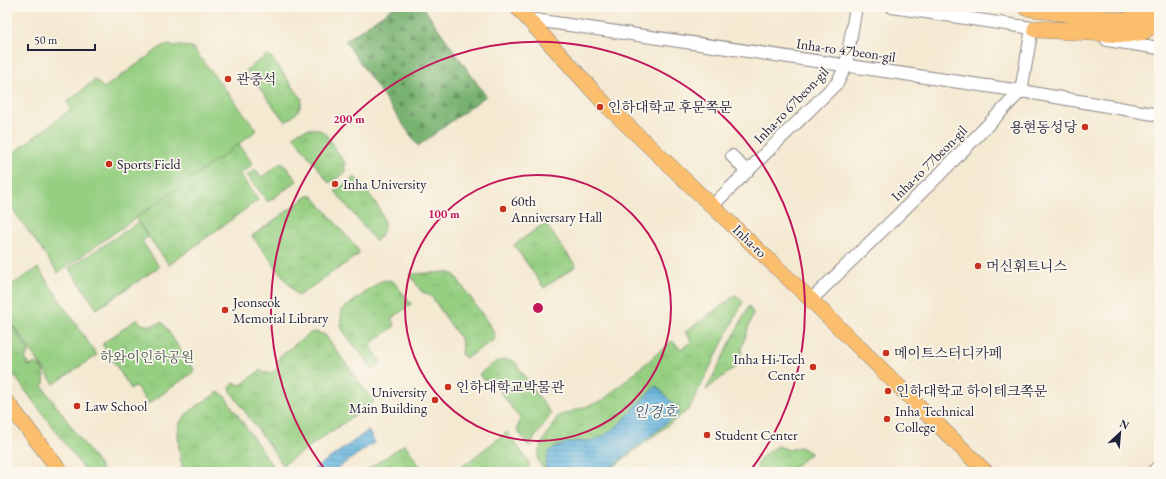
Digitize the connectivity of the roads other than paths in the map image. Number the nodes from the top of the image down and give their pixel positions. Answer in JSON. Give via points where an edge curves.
{"nodes":[{"id":1,"x":517,"y":7,"type":"edge"},
{"id":2,"x":856,"y":7,"type":"edge"},
{"id":3,"x":892,"y":7,"type":"edge"},
{"id":4,"x":1026,"y":7,"type":"edge"},
{"id":5,"x":1131,"y":7,"type":"edge"},
{"id":6,"x":1159,"y":11,"type":"edge"},
{"id":7,"x":528,"y":19,"type":"junction"},
{"id":8,"x":1159,"y":28,"type":"edge"},
{"id":9,"x":1034,"y":29,"type":"junction"},
{"id":10,"x":1155,"y":48,"type":"edge"},
{"id":11,"x":846,"y":65,"type":"junction"},
{"id":12,"x":1021,"y":91,"type":"junction"},
{"id":13,"x":1159,"y":114,"type":"edge"},
{"id":14,"x":732,"y":156,"type":"dead end"},
{"id":15,"x":747,"y":172,"type":"junction"},
{"id":16,"x":713,"y":205,"type":"junction"},
{"id":17,"x":811,"y":300,"type":"junction"},
{"id":18,"x":7,"y":402,"type":"edge"},
{"id":19,"x":1159,"y":466,"type":"edge"},
{"id":20,"x":61,"y":472,"type":"edge"},
{"id":21,"x":986,"y":472,"type":"edge"},
{"id":22,"x":1153,"y":472,"type":"edge"}],
"edges":[{"from":1,"to":7,"type":"main road","name":"Inha-ro"},
{"from":2,"to":11,"type":"street","name":"Inha-ro 67beon-gil"},
{"from":3,"to":9,"type":"street"},
{"from":4,"to":8,"type":"highway"},
{"from":5,"to":6,"type":"highway"},
{"from":7,"to":11,"type":"street","name":"Inha-ro 47beon-gil"},
{"from":7,"to":16,"type":"main road","name":"Inha-ro","via":[[606,104]]},
{"from":8,"to":9,"type":"highway","via":[[1125,34]]},
{"from":9,"to":10,"type":"street"},
{"from":9,"to":12,"type":"street"},
{"from":11,"to":12,"type":"street","name":"Inha-ro 47beon-gil"},
{"from":11,"to":15,"type":"street","name":"Inha-ro 67beon-gil","via":[[838,82]]},
{"from":12,"to":13,"type":"street","name":"Inha-ro 47beon-gil"},
{"from":12,"to":17,"type":"street","name":"Inha-ro 77beon-gil"},
{"from":14,"to":15,"type":"street"},
{"from":15,"to":16,"type":"street","name":"Inha-ro 67beon-gil"},
{"from":16,"to":17,"type":"main road","name":"Inha-ro"},
{"from":17,"to":21,"type":"main road","name":"Inha-ro"},
{"from":18,"to":20,"type":"main road"},
{"from":19,"to":22,"type":"street"}]}
